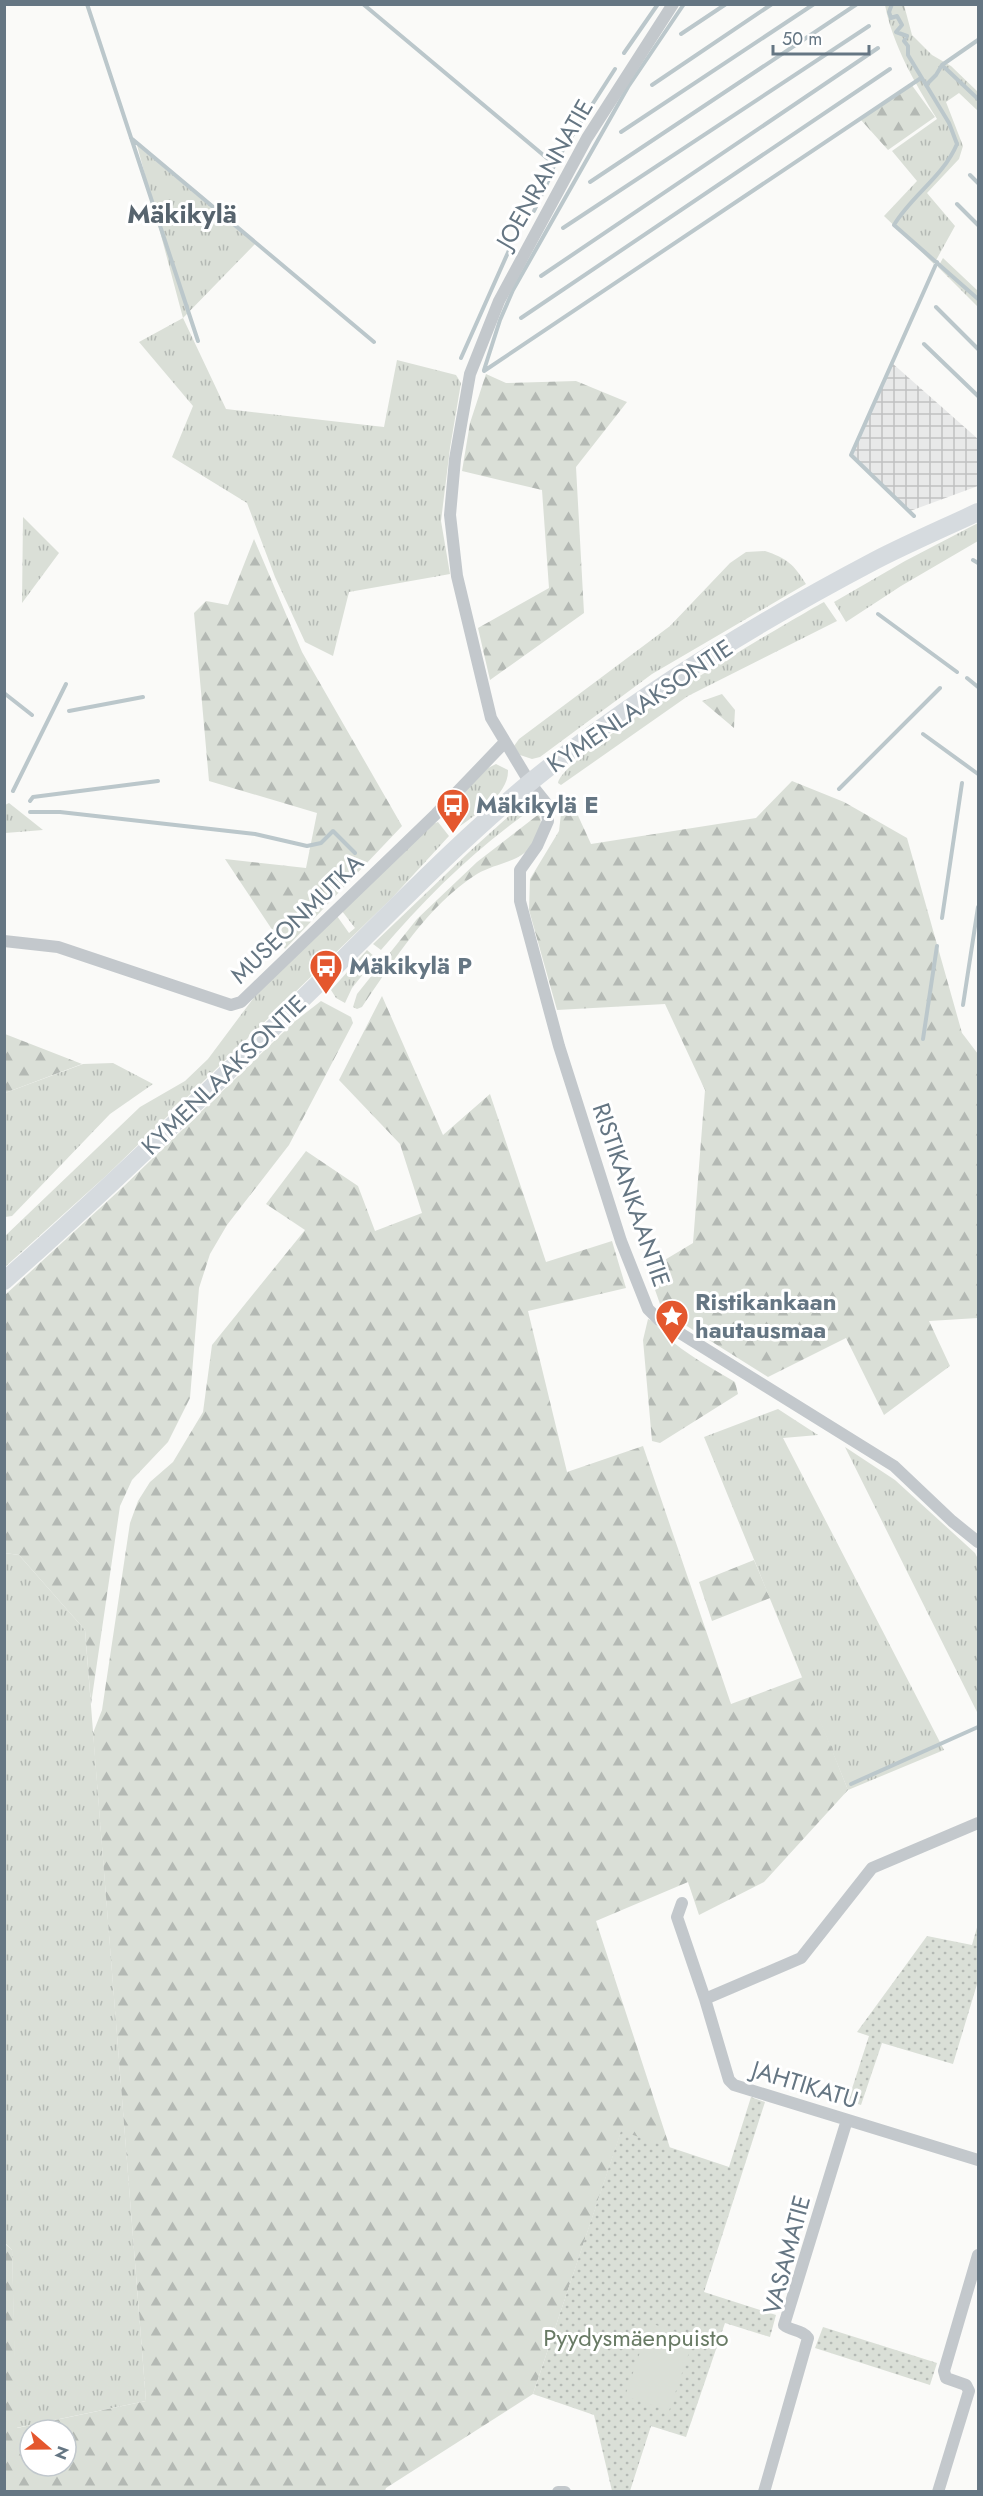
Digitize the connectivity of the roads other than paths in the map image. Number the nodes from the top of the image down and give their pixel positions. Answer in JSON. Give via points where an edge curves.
{"nodes":[{"id":1,"x":673,"y":4,"type":"edge"},
{"id":2,"x":978,"y":512,"type":"edge"},
{"id":3,"x":505,"y":742,"type":"junction"},
{"id":4,"x":530,"y":783,"type":"junction"},
{"id":5,"x":4,"y":941,"type":"edge"},
{"id":6,"x":4,"y":1281,"type":"edge"},
{"id":7,"x":978,"y":1542,"type":"edge"},
{"id":8,"x":978,"y":1823,"type":"edge"},
{"id":9,"x":682,"y":1903,"type":"dead end"},
{"id":10,"x":705,"y":1999,"type":"junction"},
{"id":11,"x":848,"y":2120,"type":"junction"},
{"id":12,"x":978,"y":2160,"type":"edge"},
{"id":13,"x":978,"y":2255,"type":"edge"},
{"id":14,"x":558,"y":2492,"type":"edge"},
{"id":15,"x":565,"y":2492,"type":"edge"},
{"id":16,"x":764,"y":2492,"type":"edge"},
{"id":17,"x":938,"y":2492,"type":"edge"}],
"edges":[{"from":1,"to":3,"type":"street","name":"JOENRANNATIE","via":[[558,188],[499,301],[470,374],[450,514],[457,576],[490,718]]},
{"from":2,"to":4,"type":"main road","name":"KYMENLAAKSONTIE","via":[[877,559],[782,612],[618,717]]},
{"from":3,"to":4,"type":"street","name":"RISTIKANKAANTIE"},
{"from":3,"to":5,"type":"street","name":"MUSEONMUTKA","via":[[241,1002],[231,1005],[58,947]]},
{"from":4,"to":6,"type":"main road","name":"KYMENLAAKSONTIE","via":[[455,850],[149,1148]]},
{"from":4,"to":7,"type":"street","name":"RISTIKANKAANTIE","via":[[546,803],[548,821],[520,870],[520,901],[559,1046],[621,1241],[648,1309],[659,1320],[894,1466]]},
{"from":8,"to":10,"type":"street","via":[[872,1868],[801,1958]]},
{"from":9,"to":10,"type":"street","name":"JAHTIKATU","via":[[677,1917]]},
{"from":10,"to":11,"type":"street","name":"JAHTIKATU","via":[[729,2080],[734,2085]]},
{"from":11,"to":12,"type":"street","name":"JAHTIKATU"},
{"from":11,"to":16,"type":"street","name":"VASAMATIE","via":[[784,2325],[808,2338]]},
{"from":13,"to":17,"type":"street","via":[[944,2371],[945,2378],[966,2385],[969,2391]]},
{"from":14,"to":15,"type":"street"}]}
